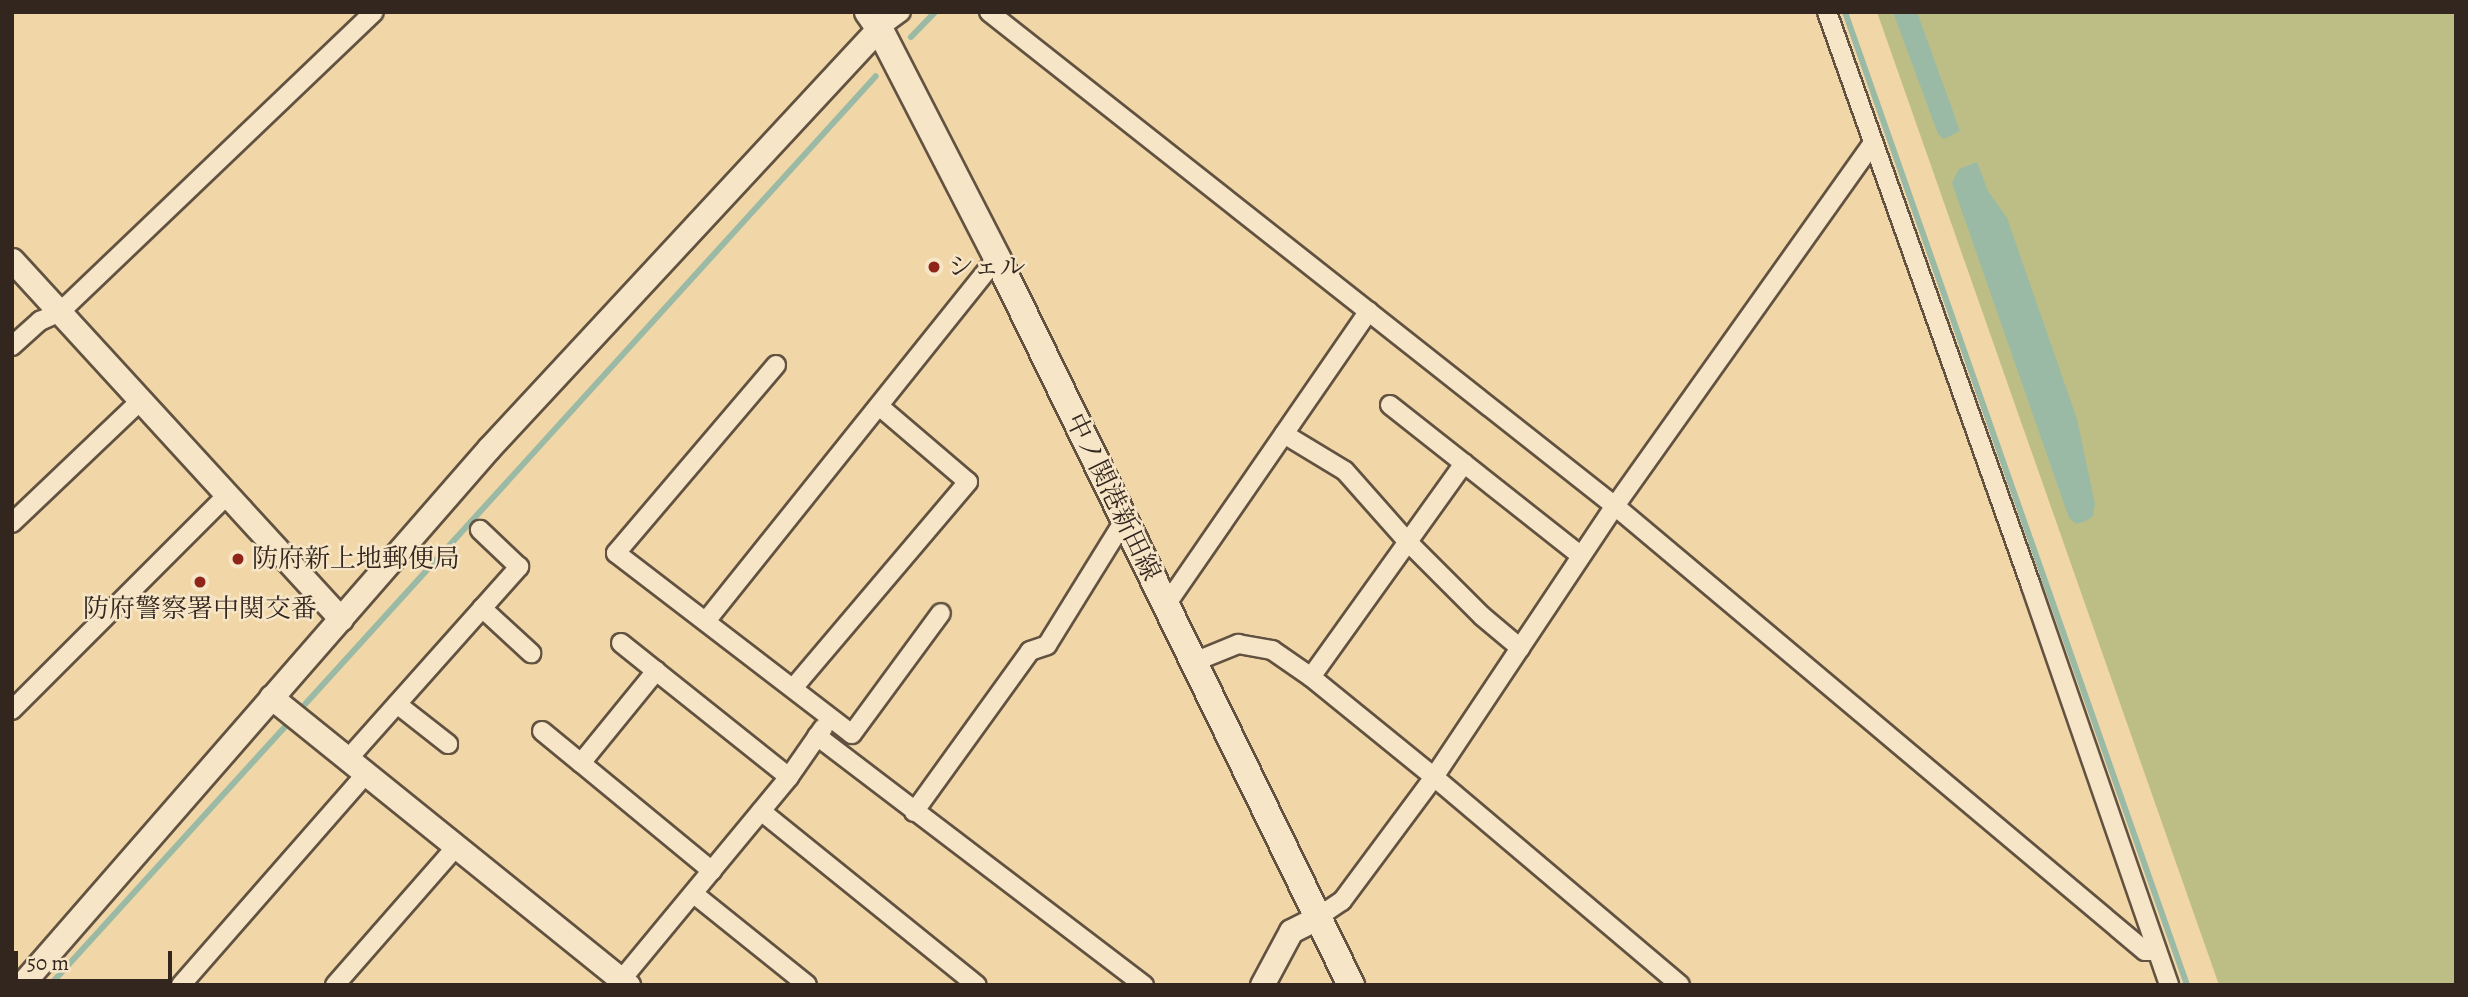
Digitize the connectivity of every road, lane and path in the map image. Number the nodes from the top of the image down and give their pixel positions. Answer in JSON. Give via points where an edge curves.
{"nodes":[{"id":1,"x":374,"y":12,"type":"edge"},
{"id":2,"x":901,"y":12,"type":"edge"},
{"id":3,"x":989,"y":12,"type":"edge"},
{"id":4,"x":1827,"y":12,"type":"edge"},
{"id":5,"x":874,"y":20,"type":"edge"},
{"id":6,"x":1872,"y":145,"type":"junction"},
{"id":7,"x":997,"y":258,"type":"junction"},
{"id":8,"x":12,"y":260,"type":"edge"},
{"id":9,"x":1369,"y":311,"type":"junction"},
{"id":10,"x":60,"y":312,"type":"junction"},
{"id":11,"x":12,"y":346,"type":"edge"},
{"id":12,"x":776,"y":365,"type":"dead end"},
{"id":13,"x":140,"y":401,"type":"junction"},
{"id":14,"x":1391,"y":405,"type":"dead end"},
{"id":15,"x":879,"y":406,"type":"junction"},
{"id":16,"x":1284,"y":434,"type":"junction"},
{"id":17,"x":1464,"y":463,"type":"junction"},
{"id":18,"x":227,"y":495,"type":"junction"},
{"id":19,"x":1615,"y":506,"type":"junction"},
{"id":20,"x":1124,"y":521,"type":"junction"},
{"id":21,"x":12,"y":523,"type":"edge"},
{"id":22,"x":480,"y":530,"type":"dead end"},
{"id":23,"x":1406,"y":540,"type":"junction"},
{"id":24,"x":1581,"y":556,"type":"junction"},
{"id":25,"x":1166,"y":605,"type":"junction"},
{"id":26,"x":482,"y":608,"type":"junction"},
{"id":27,"x":941,"y":613,"type":"dead end"},
{"id":28,"x":341,"y":619,"type":"junction"},
{"id":29,"x":706,"y":621,"type":"junction"},
{"id":30,"x":621,"y":643,"type":"dead end"},
{"id":31,"x":1520,"y":648,"type":"junction"},
{"id":32,"x":531,"y":653,"type":"dead end"},
{"id":33,"x":1194,"y":662,"type":"junction"},
{"id":34,"x":656,"y":671,"type":"junction"},
{"id":35,"x":1311,"y":677,"type":"junction"},
{"id":36,"x":794,"y":687,"type":"junction"},
{"id":37,"x":271,"y":697,"type":"junction"},
{"id":38,"x":397,"y":704,"type":"junction"},
{"id":39,"x":12,"y":710,"type":"edge"},
{"id":40,"x":831,"y":716,"type":"junction"},
{"id":41,"x":542,"y":731,"type":"dead end"},
{"id":42,"x":817,"y":736,"type":"junction"},
{"id":43,"x":448,"y":744,"type":"dead end"},
{"id":44,"x":581,"y":763,"type":"junction"},
{"id":45,"x":356,"y":767,"type":"junction"},
{"id":46,"x":789,"y":777,"type":"junction"},
{"id":47,"x":1434,"y":777,"type":"junction"},
{"id":48,"x":761,"y":811,"type":"junction"},
{"id":49,"x":914,"y":812,"type":"junction"},
{"id":50,"x":455,"y":848,"type":"junction"},
{"id":51,"x":712,"y":871,"type":"junction"},
{"id":52,"x":694,"y":894,"type":"junction"},
{"id":53,"x":1318,"y":917,"type":"junction"},
{"id":54,"x":2157,"y":951,"type":"junction"},
{"id":55,"x":622,"y":983,"type":"edge"},
{"id":56,"x":20,"y":985,"type":"edge"},
{"id":57,"x":181,"y":985,"type":"edge"},
{"id":58,"x":335,"y":985,"type":"edge"},
{"id":59,"x":807,"y":985,"type":"edge"},
{"id":60,"x":978,"y":985,"type":"edge"},
{"id":61,"x":1144,"y":985,"type":"edge"},
{"id":62,"x":1262,"y":985,"type":"edge"},
{"id":63,"x":1351,"y":985,"type":"edge"},
{"id":64,"x":1680,"y":985,"type":"edge"},
{"id":65,"x":2169,"y":985,"type":"edge"}],
"edges":[{"from":1,"to":10,"type":"street"},
{"from":2,"to":5,"type":"street"},
{"from":3,"to":9,"type":"street"},
{"from":4,"to":6,"type":"street"},
{"from":5,"to":7,"type":"main road","name":"中ノ関港新田線"},
{"from":5,"to":28,"type":"street"},
{"from":6,"to":19,"type":"street"},
{"from":6,"to":54,"type":"street"},
{"from":7,"to":15,"type":"street"},
{"from":7,"to":20,"type":"main road","name":"中ノ関港新田線"},
{"from":8,"to":10,"type":"street"},
{"from":9,"to":16,"type":"street"},
{"from":9,"to":19,"type":"street"},
{"from":10,"to":11,"type":"street","via":[[40,321]]},
{"from":10,"to":13,"type":"street"},
{"from":12,"to":29,"type":"street","via":[[615,553]]},
{"from":13,"to":18,"type":"street"},
{"from":13,"to":21,"type":"street"},
{"from":14,"to":17,"type":"street"},
{"from":15,"to":29,"type":"street"},
{"from":15,"to":36,"type":"street","via":[[968,482]]},
{"from":16,"to":23,"type":"street","via":[[1345,471]]},
{"from":16,"to":25,"type":"street"},
{"from":17,"to":23,"type":"street"},
{"from":17,"to":24,"type":"street"},
{"from":18,"to":28,"type":"street"},
{"from":18,"to":39,"type":"street"},
{"from":19,"to":24,"type":"street"},
{"from":19,"to":54,"type":"street","via":[[2145,951]]},
{"from":20,"to":25,"type":"main road","name":"中ノ関港新田線"},
{"from":20,"to":49,"type":"street","via":[[1047,645],[1030,651]]},
{"from":22,"to":26,"type":"street","via":[[519,567]]},
{"from":23,"to":31,"type":"street"},
{"from":23,"to":35,"type":"street"},
{"from":24,"to":31,"type":"street"},
{"from":25,"to":33,"type":"main road","name":"中ノ関港新田線"},
{"from":26,"to":32,"type":"street"},
{"from":26,"to":38,"type":"street"},
{"from":27,"to":40,"type":"street","via":[[852,734]]},
{"from":28,"to":37,"type":"street"},
{"from":29,"to":36,"type":"street"},
{"from":30,"to":34,"type":"street"},
{"from":31,"to":47,"type":"street"},
{"from":33,"to":35,"type":"street","via":[[1238,644],[1272,650]]},
{"from":33,"to":53,"type":"main road","name":"中ノ関港新田線"},
{"from":34,"to":44,"type":"street"},
{"from":34,"to":46,"type":"street"},
{"from":35,"to":47,"type":"street"},
{"from":36,"to":40,"type":"street"},
{"from":37,"to":45,"type":"street"},
{"from":37,"to":56,"type":"street"},
{"from":38,"to":43,"type":"street"},
{"from":38,"to":45,"type":"street"},
{"from":40,"to":42,"type":"street"},
{"from":41,"to":44,"type":"street"},
{"from":42,"to":46,"type":"street"},
{"from":42,"to":49,"type":"street"},
{"from":44,"to":51,"type":"street"},
{"from":45,"to":50,"type":"street"},
{"from":45,"to":57,"type":"street"},
{"from":46,"to":48,"type":"street"},
{"from":47,"to":53,"type":"street","via":[[1342,901]]},
{"from":47,"to":64,"type":"street"},
{"from":48,"to":51,"type":"street"},
{"from":48,"to":60,"type":"street"},
{"from":49,"to":61,"type":"street"},
{"from":50,"to":55,"type":"street"},
{"from":50,"to":58,"type":"street"},
{"from":51,"to":52,"type":"street"},
{"from":52,"to":55,"type":"street"},
{"from":52,"to":59,"type":"street"},
{"from":53,"to":62,"type":"street","via":[[1291,931]]},
{"from":53,"to":63,"type":"main road","name":"中ノ関港新田線"},
{"from":54,"to":65,"type":"street"}]}
